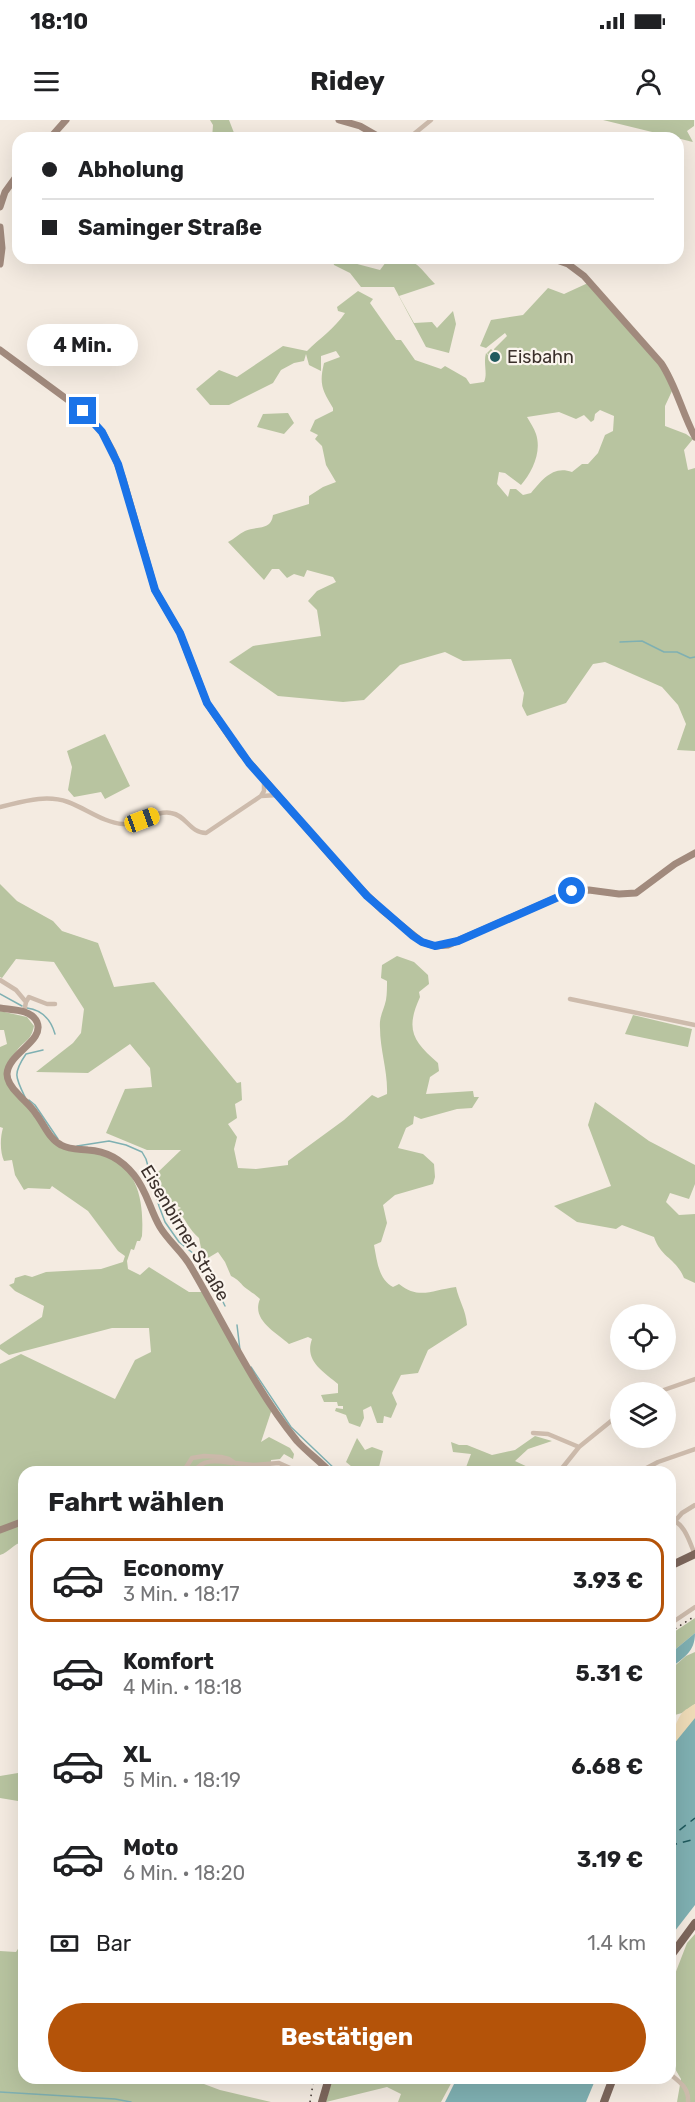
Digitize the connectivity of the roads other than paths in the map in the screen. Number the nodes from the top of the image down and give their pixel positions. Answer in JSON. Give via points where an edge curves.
{"nodes":[{"id":1,"x":66,"y":120,"type":"edge"},
{"id":2,"x":339,"y":120,"type":"edge"},
{"id":3,"x":431,"y":120,"type":"edge"},
{"id":4,"x":55,"y":132,"type":"edge"},
{"id":5,"x":370,"y":132,"type":"edge"},
{"id":6,"x":416,"y":132,"type":"edge"},
{"id":7,"x":12,"y":182,"type":"edge"},
{"id":8,"x":0,"y":207,"type":"edge"},
{"id":9,"x":0,"y":227,"type":"edge"},
{"id":10,"x":0,"y":264,"type":"edge"},
{"id":11,"x":568,"y":264,"type":"edge"},
{"id":12,"x":0,"y":350,"type":"edge"},
{"id":13,"x":695,"y":437,"type":"edge"},
{"id":14,"x":264,"y":780,"type":"junction"},
{"id":15,"x":278,"y":795,"type":"junction"},
{"id":16,"x":261,"y":796,"type":"junction"},
{"id":17,"x":0,"y":807,"type":"edge"},
{"id":18,"x":695,"y":853,"type":"edge"},
{"id":19,"x":0,"y":980,"type":"edge"},
{"id":20,"x":570,"y":999,"type":"dead end"},
{"id":21,"x":55,"y":1004,"type":"dead end"},
{"id":22,"x":25,"y":1007,"type":"junction"},
{"id":23,"x":0,"y":1008,"type":"edge"},
{"id":24,"x":695,"y":1025,"type":"edge"},
{"id":25,"x":695,"y":1379,"type":"edge"},
{"id":26,"x":676,"y":1386,"type":"edge"},
{"id":27,"x":610,"y":1420,"type":"edge"},
{"id":28,"x":533,"y":1433,"type":"dead end"},
{"id":29,"x":579,"y":1447,"type":"junction"},
{"id":30,"x":695,"y":1449,"type":"edge"},
{"id":31,"x":235,"y":1463,"type":"junction"},
{"id":32,"x":186,"y":1466,"type":"edge"},
{"id":33,"x":197,"y":1466,"type":"edge"},
{"id":34,"x":286,"y":1466,"type":"edge"},
{"id":35,"x":323,"y":1466,"type":"edge"},
{"id":36,"x":564,"y":1466,"type":"edge"},
{"id":37,"x":650,"y":1466,"type":"edge"},
{"id":38,"x":695,"y":1506,"type":"edge"},
{"id":39,"x":676,"y":1518,"type":"edge"},
{"id":40,"x":676,"y":1522,"type":"edge"},
{"id":41,"x":18,"y":1523,"type":"edge"},
{"id":42,"x":0,"y":1530,"type":"edge"},
{"id":43,"x":695,"y":1554,"type":"edge"},
{"id":44,"x":676,"y":1563,"type":"edge"},
{"id":45,"x":695,"y":1607,"type":"edge"},
{"id":46,"x":676,"y":1620,"type":"edge"},
{"id":47,"x":695,"y":1923,"type":"edge"},
{"id":48,"x":676,"y":1950,"type":"edge"},
{"id":49,"x":676,"y":2079,"type":"edge"},
{"id":50,"x":327,"y":2084,"type":"edge"},
{"id":51,"x":611,"y":2084,"type":"edge"},
{"id":52,"x":322,"y":2102,"type":"edge"},
{"id":53,"x":604,"y":2102,"type":"edge"},
{"id":54,"x":688,"y":2102,"type":"edge"}],
"edges":[{"from":1,"to":4,"type":"street"},
{"from":2,"to":5,"type":"street"},
{"from":3,"to":6,"type":"street"},
{"from":7,"to":8,"type":"street"},
{"from":9,"to":10,"type":"street"},
{"from":11,"to":13,"type":"street","via":[[584,276],[661,363]]},
{"from":12,"to":14,"type":"street","via":[[92,418],[107,440],[123,479],[155,590],[180,633],[201,692]]},
{"from":14,"to":15,"type":"street"},
{"from":14,"to":16,"type":"street"},
{"from":15,"to":16,"type":"street"},
{"from":15,"to":18,"type":"street","via":[[367,896],[413,936],[435,946],[458,941],[572,891],[636,893]]},
{"from":16,"to":17,"type":"street","via":[[206,833],[195,831],[171,813],[122,824],[50,798]]},
{"from":19,"to":22,"type":"street","via":[[16,990]]},
{"from":20,"to":24,"type":"street"},
{"from":21,"to":22,"type":"street","via":[[29,997]]},
{"from":22,"to":23,"type":"street"},
{"from":22,"to":35,"type":"street","name":"Eisenbirner Straße","via":[[38,1030],[8,1069],[12,1088],[60,1145],[104,1152],[133,1173],[161,1228],[188,1261],[253,1377],[298,1443]]},
{"from":25,"to":26,"type":"street"},
{"from":27,"to":29,"type":"street"},
{"from":28,"to":29,"type":"street","via":[[548,1434]]},
{"from":29,"to":36,"type":"street"},
{"from":30,"to":37,"type":"street"},
{"from":31,"to":32,"type":"street","via":[[229,1459],[196,1457]]},
{"from":31,"to":33,"type":"street","via":[[208,1461]]},
{"from":31,"to":34,"type":"street"},
{"from":38,"to":39,"type":"street"},
{"from":40,"to":43,"type":"street"},
{"from":41,"to":42,"type":"street"},
{"from":43,"to":44,"type":"main road"},
{"from":45,"to":46,"type":"street"},
{"from":47,"to":48,"type":"main road"},
{"from":49,"to":54,"type":"street","via":[[684,2086]]},
{"from":50,"to":52,"type":"main road"},
{"from":51,"to":53,"type":"main road"}]}
